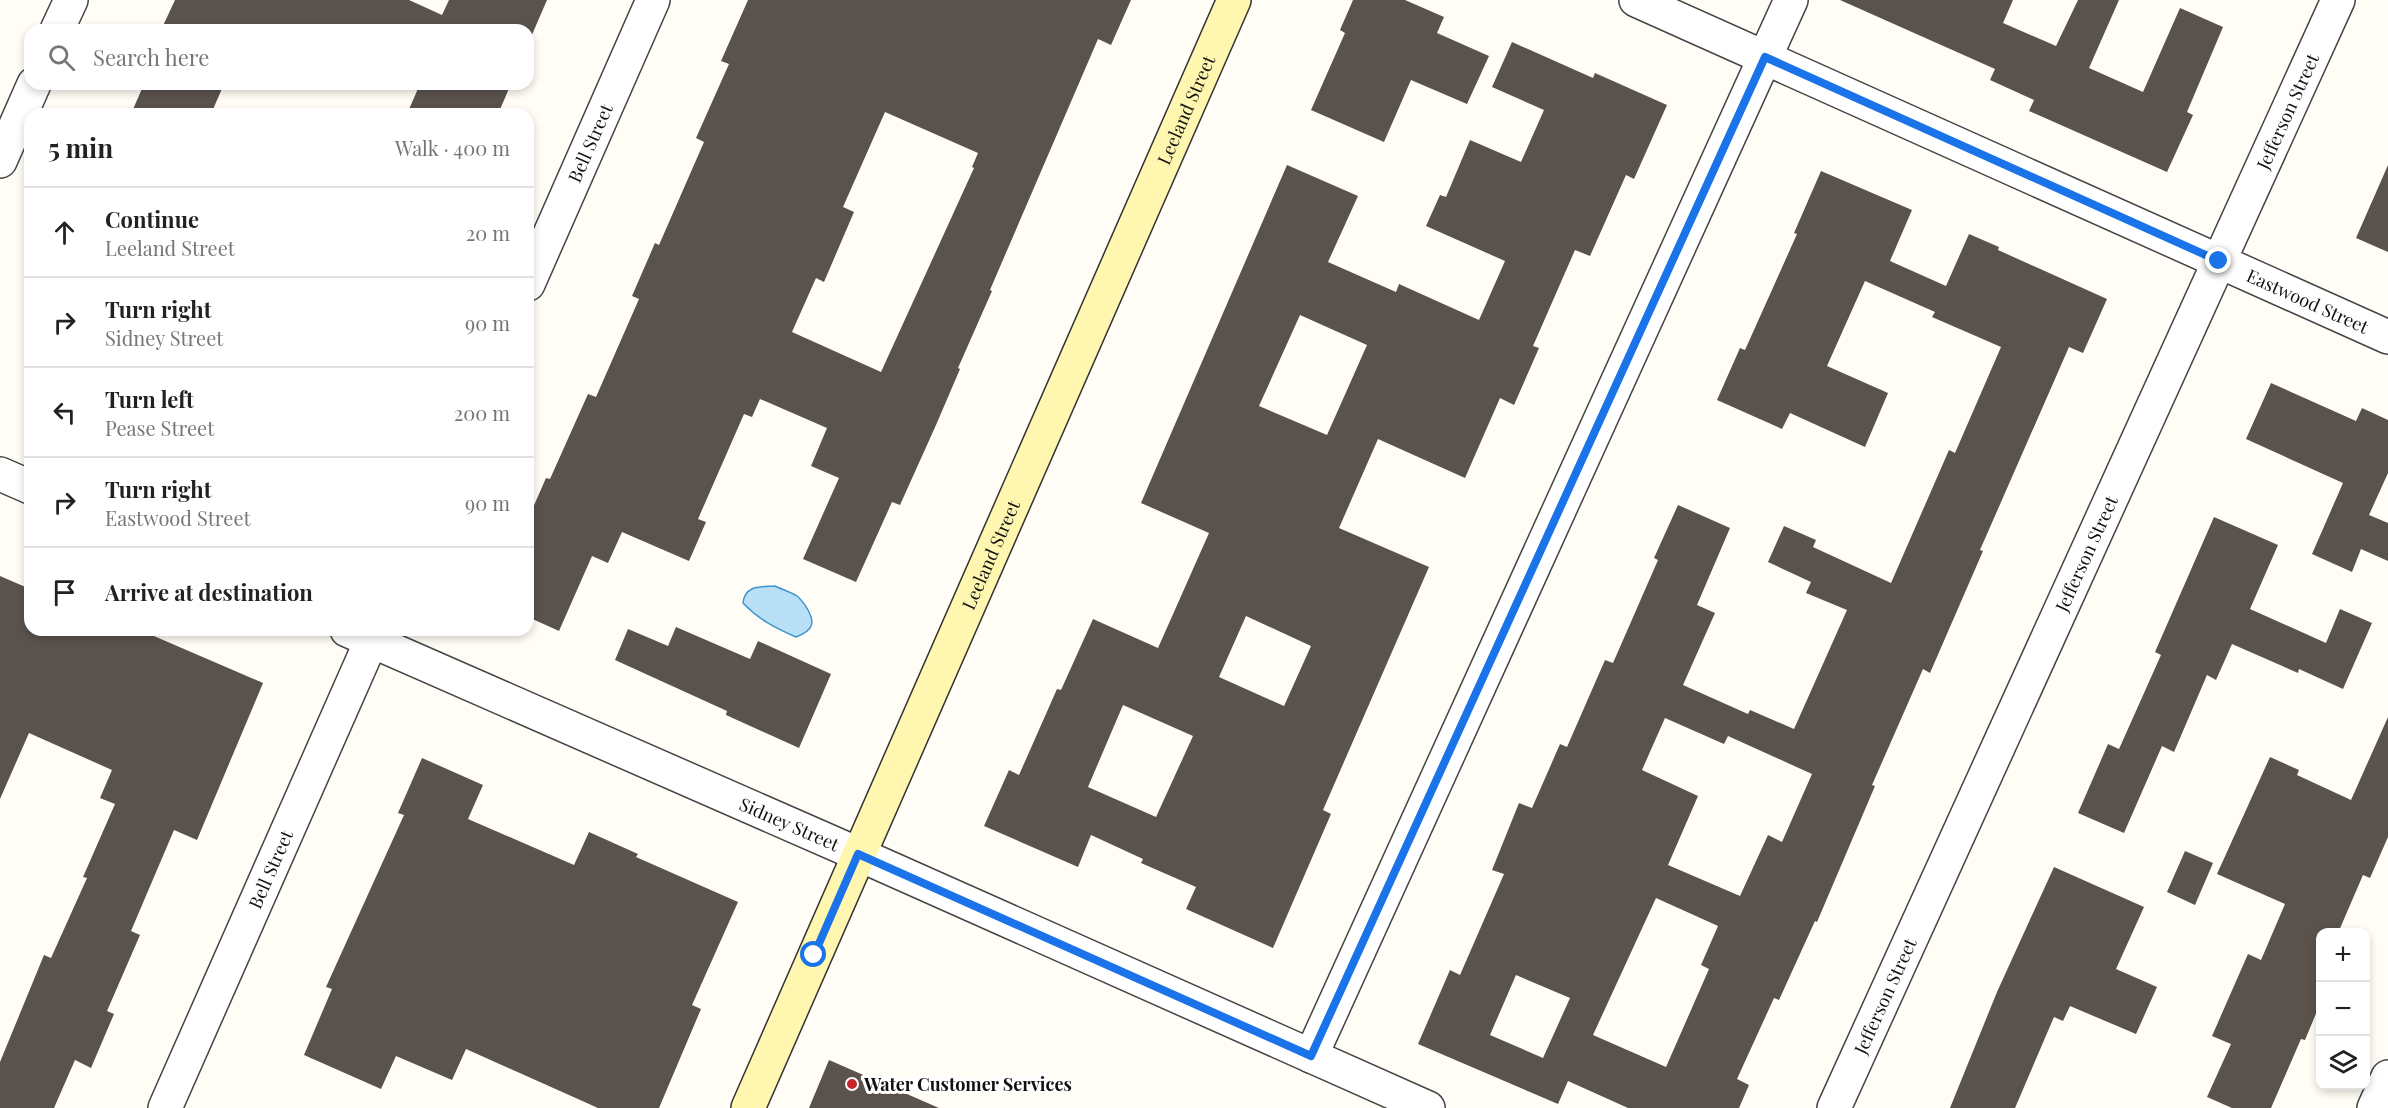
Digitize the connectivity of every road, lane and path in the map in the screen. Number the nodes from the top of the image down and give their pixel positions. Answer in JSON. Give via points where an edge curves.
{"nodes":[{"id":1,"x":71,"y":0,"type":"edge"},
{"id":2,"x":653,"y":0,"type":"edge"},
{"id":3,"x":1234,"y":0,"type":"edge"},
{"id":4,"x":1636,"y":0,"type":"edge"},
{"id":5,"x":1791,"y":0,"type":"edge"},
{"id":6,"x":2338,"y":0,"type":"edge"},
{"id":7,"x":60,"y":24,"type":"edge"},
{"id":8,"x":1765,"y":57,"type":"junction"},
{"id":9,"x":31,"y":90,"type":"edge"},
{"id":10,"x":0,"y":161,"type":"edge"},
{"id":11,"x":2219,"y":261,"type":"junction"},
{"id":12,"x":534,"y":270,"type":"edge"},
{"id":13,"x":2388,"y":337,"type":"edge"},
{"id":14,"x":0,"y":474,"type":"edge"},
{"id":15,"x":24,"y":484,"type":"edge"},
{"id":16,"x":363,"y":636,"type":"edge"},
{"id":17,"x":368,"y":636,"type":"edge"},
{"id":18,"x":858,"y":854,"type":"junction"},
{"id":19,"x":1311,"y":1056,"type":"junction"},
{"id":20,"x":2388,"y":1077,"type":"edge"},
{"id":21,"x":165,"y":1108,"type":"edge"},
{"id":22,"x":748,"y":1108,"type":"edge"},
{"id":23,"x":1428,"y":1108,"type":"edge"},
{"id":24,"x":1834,"y":1108,"type":"edge"},
{"id":25,"x":2374,"y":1108,"type":"edge"}],
"edges":[{"from":1,"to":7,"type":"street"},
{"from":2,"to":12,"type":"street","name":"Bell Street"},
{"from":3,"to":18,"type":"main road","name":"Leeland Street"},
{"from":4,"to":8,"type":"street","name":"Eastwood Street"},
{"from":5,"to":8,"type":"street"},
{"from":6,"to":11,"type":"street","name":"Jefferson Street"},
{"from":8,"to":11,"type":"street","name":"Eastwood Street"},
{"from":8,"to":19,"type":"street"},
{"from":9,"to":10,"type":"street"},
{"from":11,"to":13,"type":"street","name":"Eastwood Street"},
{"from":11,"to":24,"type":"street","name":"Jefferson Street"},
{"from":14,"to":15,"type":"street"},
{"from":16,"to":21,"type":"street","name":"Bell Street"},
{"from":17,"to":18,"type":"street","name":"Sidney Street"},
{"from":18,"to":19,"type":"street","name":"Sidney Street"},
{"from":18,"to":22,"type":"main road","name":"Leeland Street"},
{"from":19,"to":23,"type":"street","name":"Sidney Street"},
{"from":20,"to":25,"type":"street"}]}
